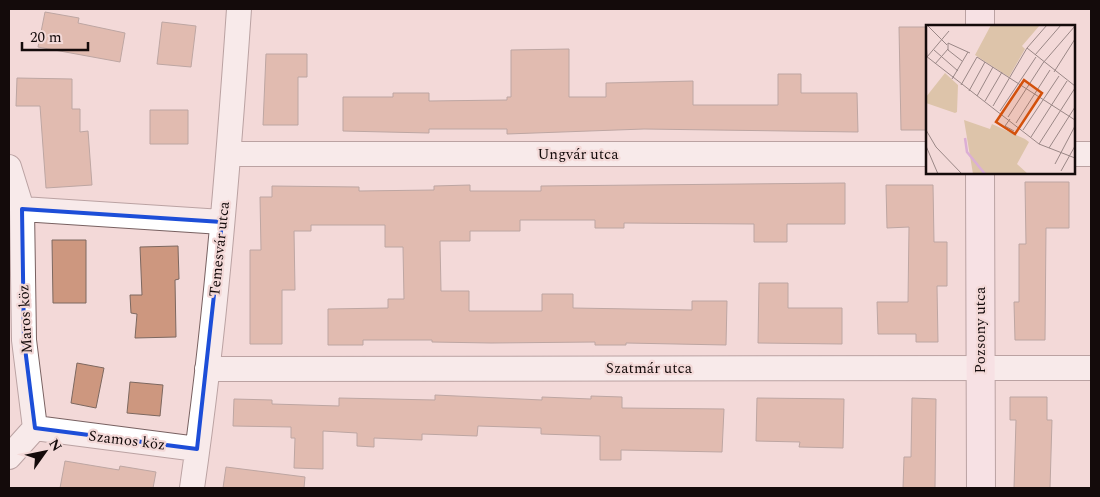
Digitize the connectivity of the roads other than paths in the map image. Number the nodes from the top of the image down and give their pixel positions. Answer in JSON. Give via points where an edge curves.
{"nodes":[{"id":1,"x":239,"y":9,"type":"edge"},
{"id":2,"x":980,"y":9,"type":"edge"},
{"id":3,"x":980,"y":25,"type":"edge"},
{"id":4,"x":229,"y":154,"type":"junction"},
{"id":5,"x":926,"y":154,"type":"edge"},
{"id":6,"x":1075,"y":154,"type":"edge"},
{"id":7,"x":1091,"y":154,"type":"edge"},
{"id":8,"x":9,"y":167,"type":"edge"},
{"id":9,"x":980,"y":174,"type":"edge"},
{"id":10,"x":22,"y":209,"type":"junction"},
{"id":11,"x":222,"y":222,"type":"junction"},
{"id":12,"x":980,"y":368,"type":"junction"},
{"id":13,"x":1091,"y":368,"type":"edge"},
{"id":14,"x":207,"y":369,"type":"junction"},
{"id":15,"x":35,"y":428,"type":"junction"},
{"id":16,"x":197,"y":449,"type":"junction"},
{"id":17,"x":9,"y":457,"type":"edge"},
{"id":18,"x":192,"y":488,"type":"edge"},
{"id":19,"x":981,"y":488,"type":"edge"}],
"edges":[{"from":1,"to":4,"type":"street","name":"Temesvár utca"},
{"from":2,"to":3,"type":"street"},
{"from":4,"to":5,"type":"street","name":"Ungvár utca"},
{"from":4,"to":11,"type":"street","name":"Temesvár utca"},
{"from":6,"to":7,"type":"street"},
{"from":8,"to":10,"type":"street","name":"Maros köz"},
{"from":9,"to":12,"type":"street","name":"Pozsony utca"},
{"from":10,"to":11,"type":"street"},
{"from":10,"to":15,"type":"street","name":"Maros köz","via":[[24,340]]},
{"from":11,"to":14,"type":"street","name":"Temesvár utca"},
{"from":12,"to":13,"type":"street","name":"Szatmár utca"},
{"from":12,"to":14,"type":"street","name":"Szatmár utca"},
{"from":12,"to":19,"type":"street","name":"Pozsony utca"},
{"from":14,"to":16,"type":"street","name":"Temesvár utca"},
{"from":15,"to":16,"type":"street","name":"Szamos köz"},
{"from":15,"to":17,"type":"street"},
{"from":16,"to":18,"type":"street","name":"Temesvár utca"}]}
